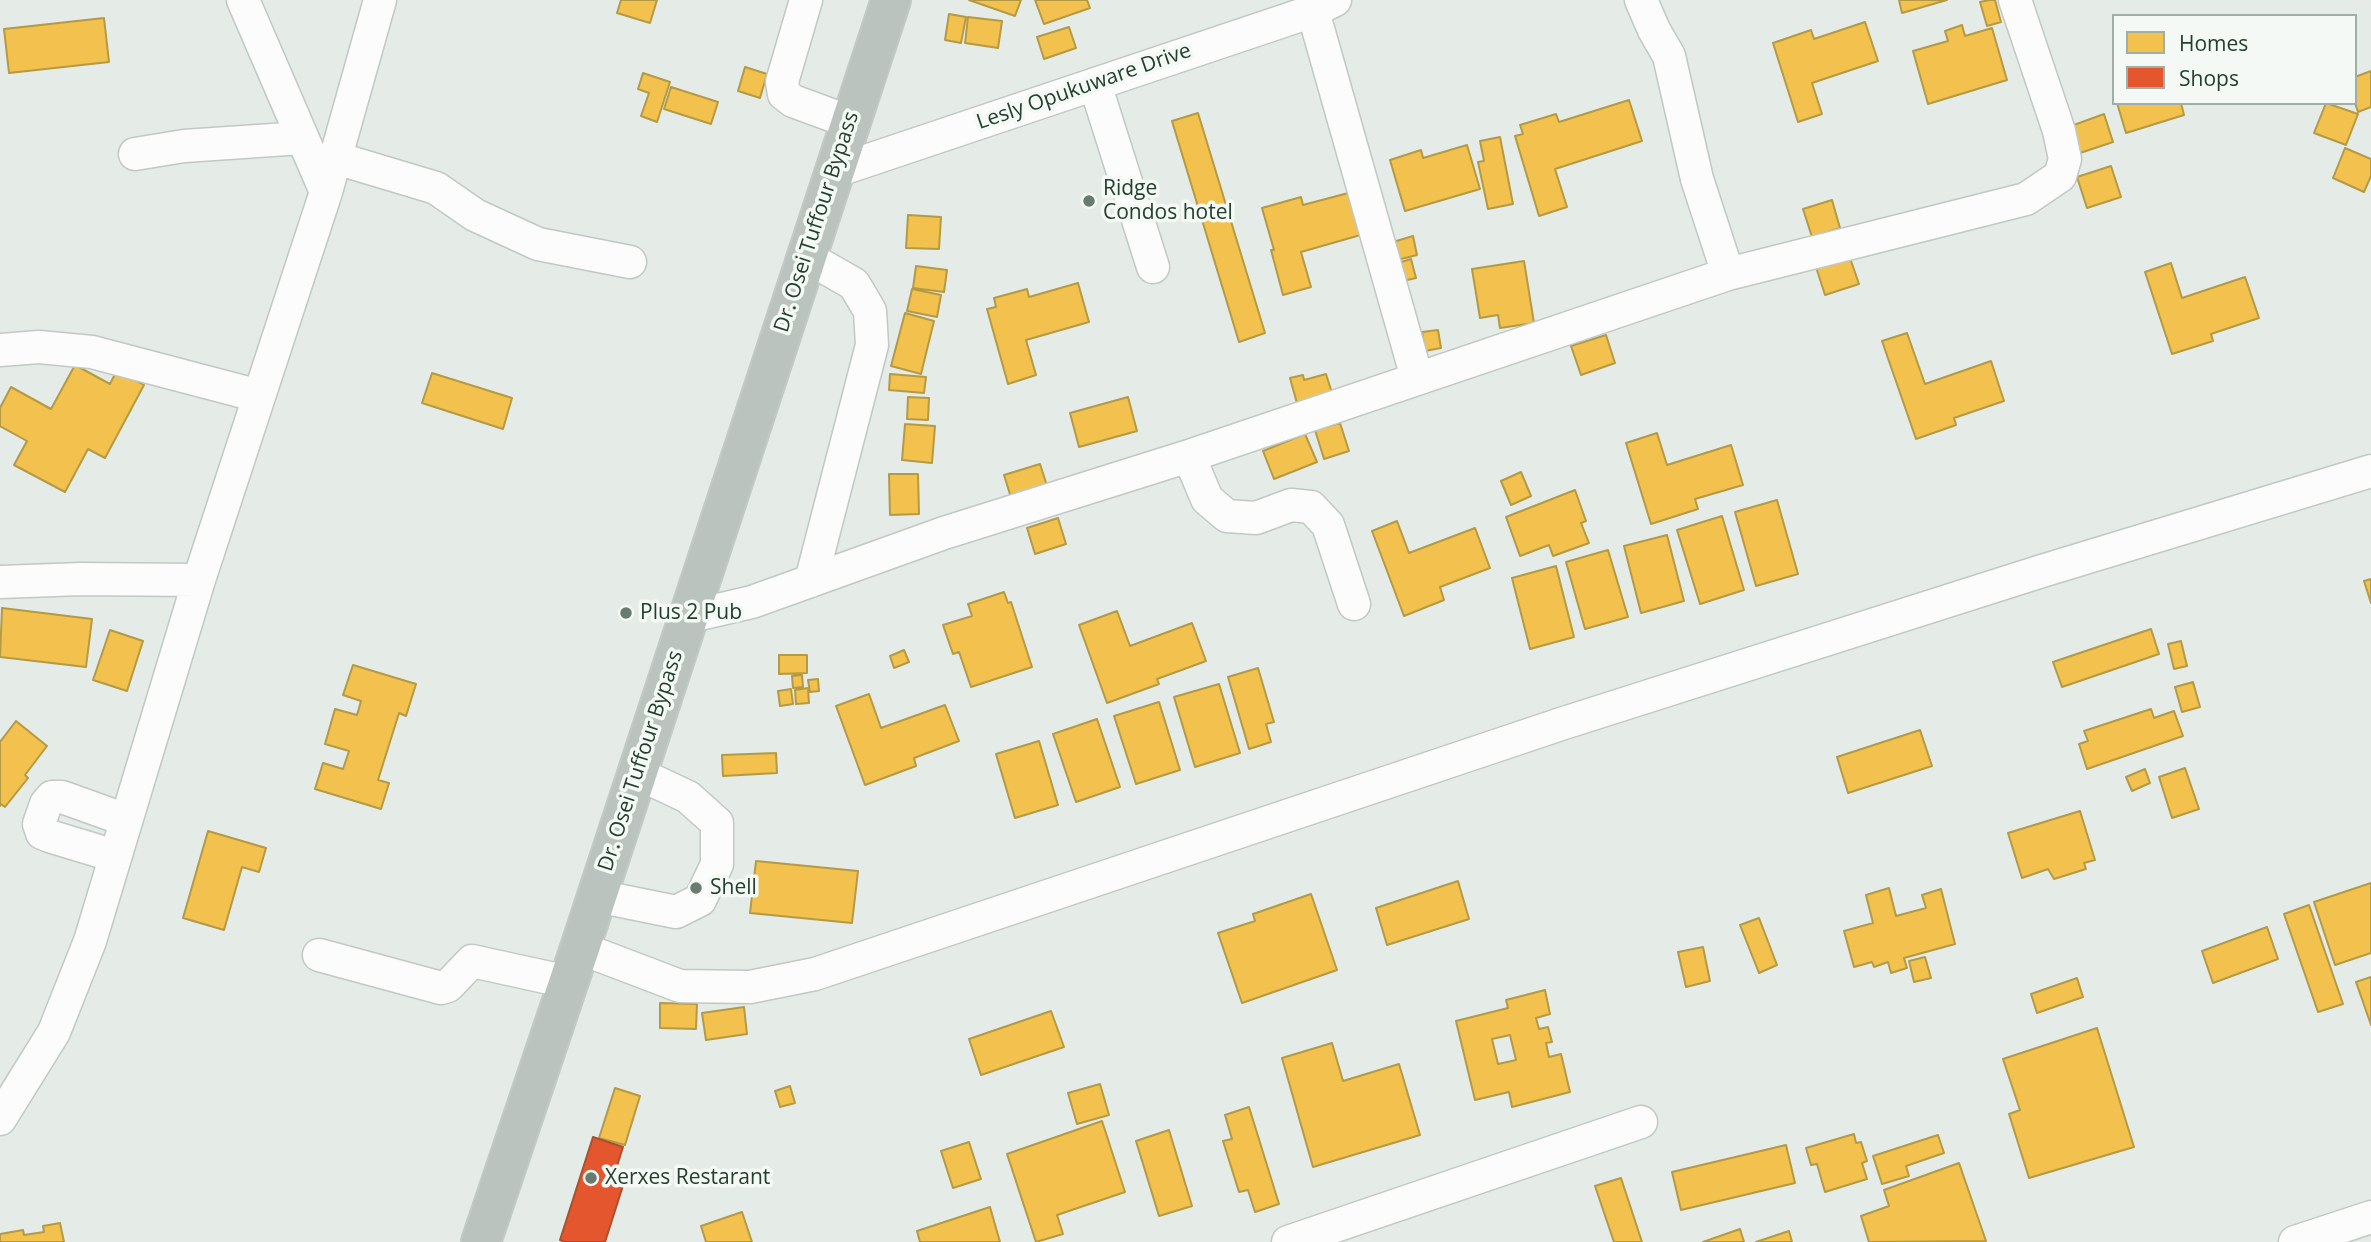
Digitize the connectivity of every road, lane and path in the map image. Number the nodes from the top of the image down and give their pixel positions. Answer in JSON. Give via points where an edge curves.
{"nodes":[{"id":1,"x":243,"y":0,"type":"edge"},
{"id":2,"x":380,"y":0,"type":"edge"},
{"id":3,"x":806,"y":0,"type":"edge"},
{"id":4,"x":891,"y":0,"type":"edge"},
{"id":5,"x":1641,"y":0,"type":"edge"},
{"id":6,"x":2015,"y":0,"type":"edge"},
{"id":7,"x":1324,"y":5,"type":"edge"},
{"id":8,"x":1096,"y":84,"type":"junction"},
{"id":9,"x":850,"y":122,"type":"junction"},
{"id":10,"x":302,"y":138,"type":"junction"},
{"id":11,"x":135,"y":154,"type":"dead end"},
{"id":12,"x":336,"y":158,"type":"junction"},
{"id":13,"x":833,"y":172,"type":"junction"},
{"id":14,"x":326,"y":192,"type":"junction"},
{"id":15,"x":805,"y":256,"type":"junction"},
{"id":16,"x":630,"y":262,"type":"dead end"},
{"id":17,"x":1153,"y":267,"type":"dead end"},
{"id":18,"x":1728,"y":274,"type":"junction"},
{"id":19,"x":0,"y":350,"type":"edge"},
{"id":20,"x":1417,"y":378,"type":"junction"},
{"id":21,"x":259,"y":396,"type":"junction"},
{"id":22,"x":1189,"y":456,"type":"junction"},
{"id":23,"x":2371,"y":471,"type":"edge"},
{"id":24,"x":199,"y":580,"type":"junction"},
{"id":25,"x":811,"y":581,"type":"junction"},
{"id":26,"x":0,"y":582,"type":"edge"},
{"id":27,"x":1354,"y":604,"type":"dead end"},
{"id":28,"x":687,"y":617,"type":"junction"},
{"id":29,"x":637,"y":773,"type":"junction"},
{"id":30,"x":126,"y":820,"type":"junction"},
{"id":31,"x":116,"y":856,"type":"junction"},
{"id":32,"x":597,"y":896,"type":"junction"},
{"id":33,"x":319,"y":955,"type":"dead end"},
{"id":34,"x":574,"y":965,"type":"junction"},
{"id":35,"x":0,"y":1119,"type":"edge"},
{"id":36,"x":1641,"y":1122,"type":"dead end"},
{"id":37,"x":2371,"y":1217,"type":"edge"},
{"id":38,"x":481,"y":1242,"type":"edge"},
{"id":39,"x":1288,"y":1242,"type":"edge"},
{"id":40,"x":2295,"y":1242,"type":"edge"}],
"edges":[{"from":1,"to":10,"type":"street"},
{"from":2,"to":12,"type":"street"},
{"from":3,"to":9,"type":"street","via":[[782,82],[784,94]]},
{"from":4,"to":9,"type":"highway","name":"Dr. Osei Tuffour Bypass"},
{"from":5,"to":18,"type":"street","via":[[1669,56],[1697,179]]},
{"from":6,"to":18,"type":"street","via":[[2059,131],[2065,159],[2060,176],[2026,199]]},
{"from":7,"to":8,"type":"street","name":"Lesly Opukuware Drive"},
{"from":7,"to":20,"type":"street"},
{"from":8,"to":13,"type":"street","name":"Lesly Opukuware Drive"},
{"from":8,"to":17,"type":"street"},
{"from":9,"to":13,"type":"highway","name":"Dr. Osei Tuffour Bypass"},
{"from":10,"to":11,"type":"street"},
{"from":10,"to":14,"type":"street"},
{"from":12,"to":14,"type":"street"},
{"from":12,"to":16,"type":"street","via":[[436,188],[474,215],[538,244]]},
{"from":13,"to":15,"type":"highway","name":"Dr. Osei Tuffour Bypass"},
{"from":14,"to":21,"type":"street"},
{"from":15,"to":25,"type":"street","via":[[854,284],[870,311],[873,345]]},
{"from":15,"to":28,"type":"highway","name":"Dr. Osei Tuffour Bypass"},
{"from":18,"to":20,"type":"street"},
{"from":19,"to":21,"type":"street","via":[[39,347],[92,352]]},
{"from":20,"to":22,"type":"street"},
{"from":21,"to":24,"type":"street"},
{"from":22,"to":25,"type":"street","via":[[944,533]]},
{"from":22,"to":27,"type":"street","via":[[1207,499],[1227,516],[1256,518],[1291,505],[1311,507],[1328,525]]},
{"from":23,"to":34,"type":"street","via":[[1564,723],[815,974],[750,987],[680,986]]},
{"from":24,"to":26,"type":"street"},
{"from":24,"to":30,"type":"street"},
{"from":25,"to":28,"type":"street","via":[[752,602]]},
{"from":28,"to":29,"type":"highway","name":"Dr. Osei Tuffour Bypass"},
{"from":29,"to":32,"type":"highway","name":"Dr. Osei Tuffour Bypass"},
{"from":29,"to":32,"type":"street","via":[[688,797],[717,823],[717,864],[700,900],[676,912]]},
{"from":30,"to":31,"type":"street"},
{"from":30,"to":31,"type":"street","via":[[52,797],[39,824],[49,836]]},
{"from":31,"to":35,"type":"street","via":[[90,942],[54,1032]]},
{"from":32,"to":34,"type":"highway","name":"Dr. Osei Tuffour Bypass"},
{"from":33,"to":34,"type":"street","via":[[440,988],[448,986],[472,961]]},
{"from":34,"to":38,"type":"highway","name":"Dr. Osei Tuffour Bypass"},
{"from":36,"to":39,"type":"street"},
{"from":37,"to":40,"type":"street"}]}
